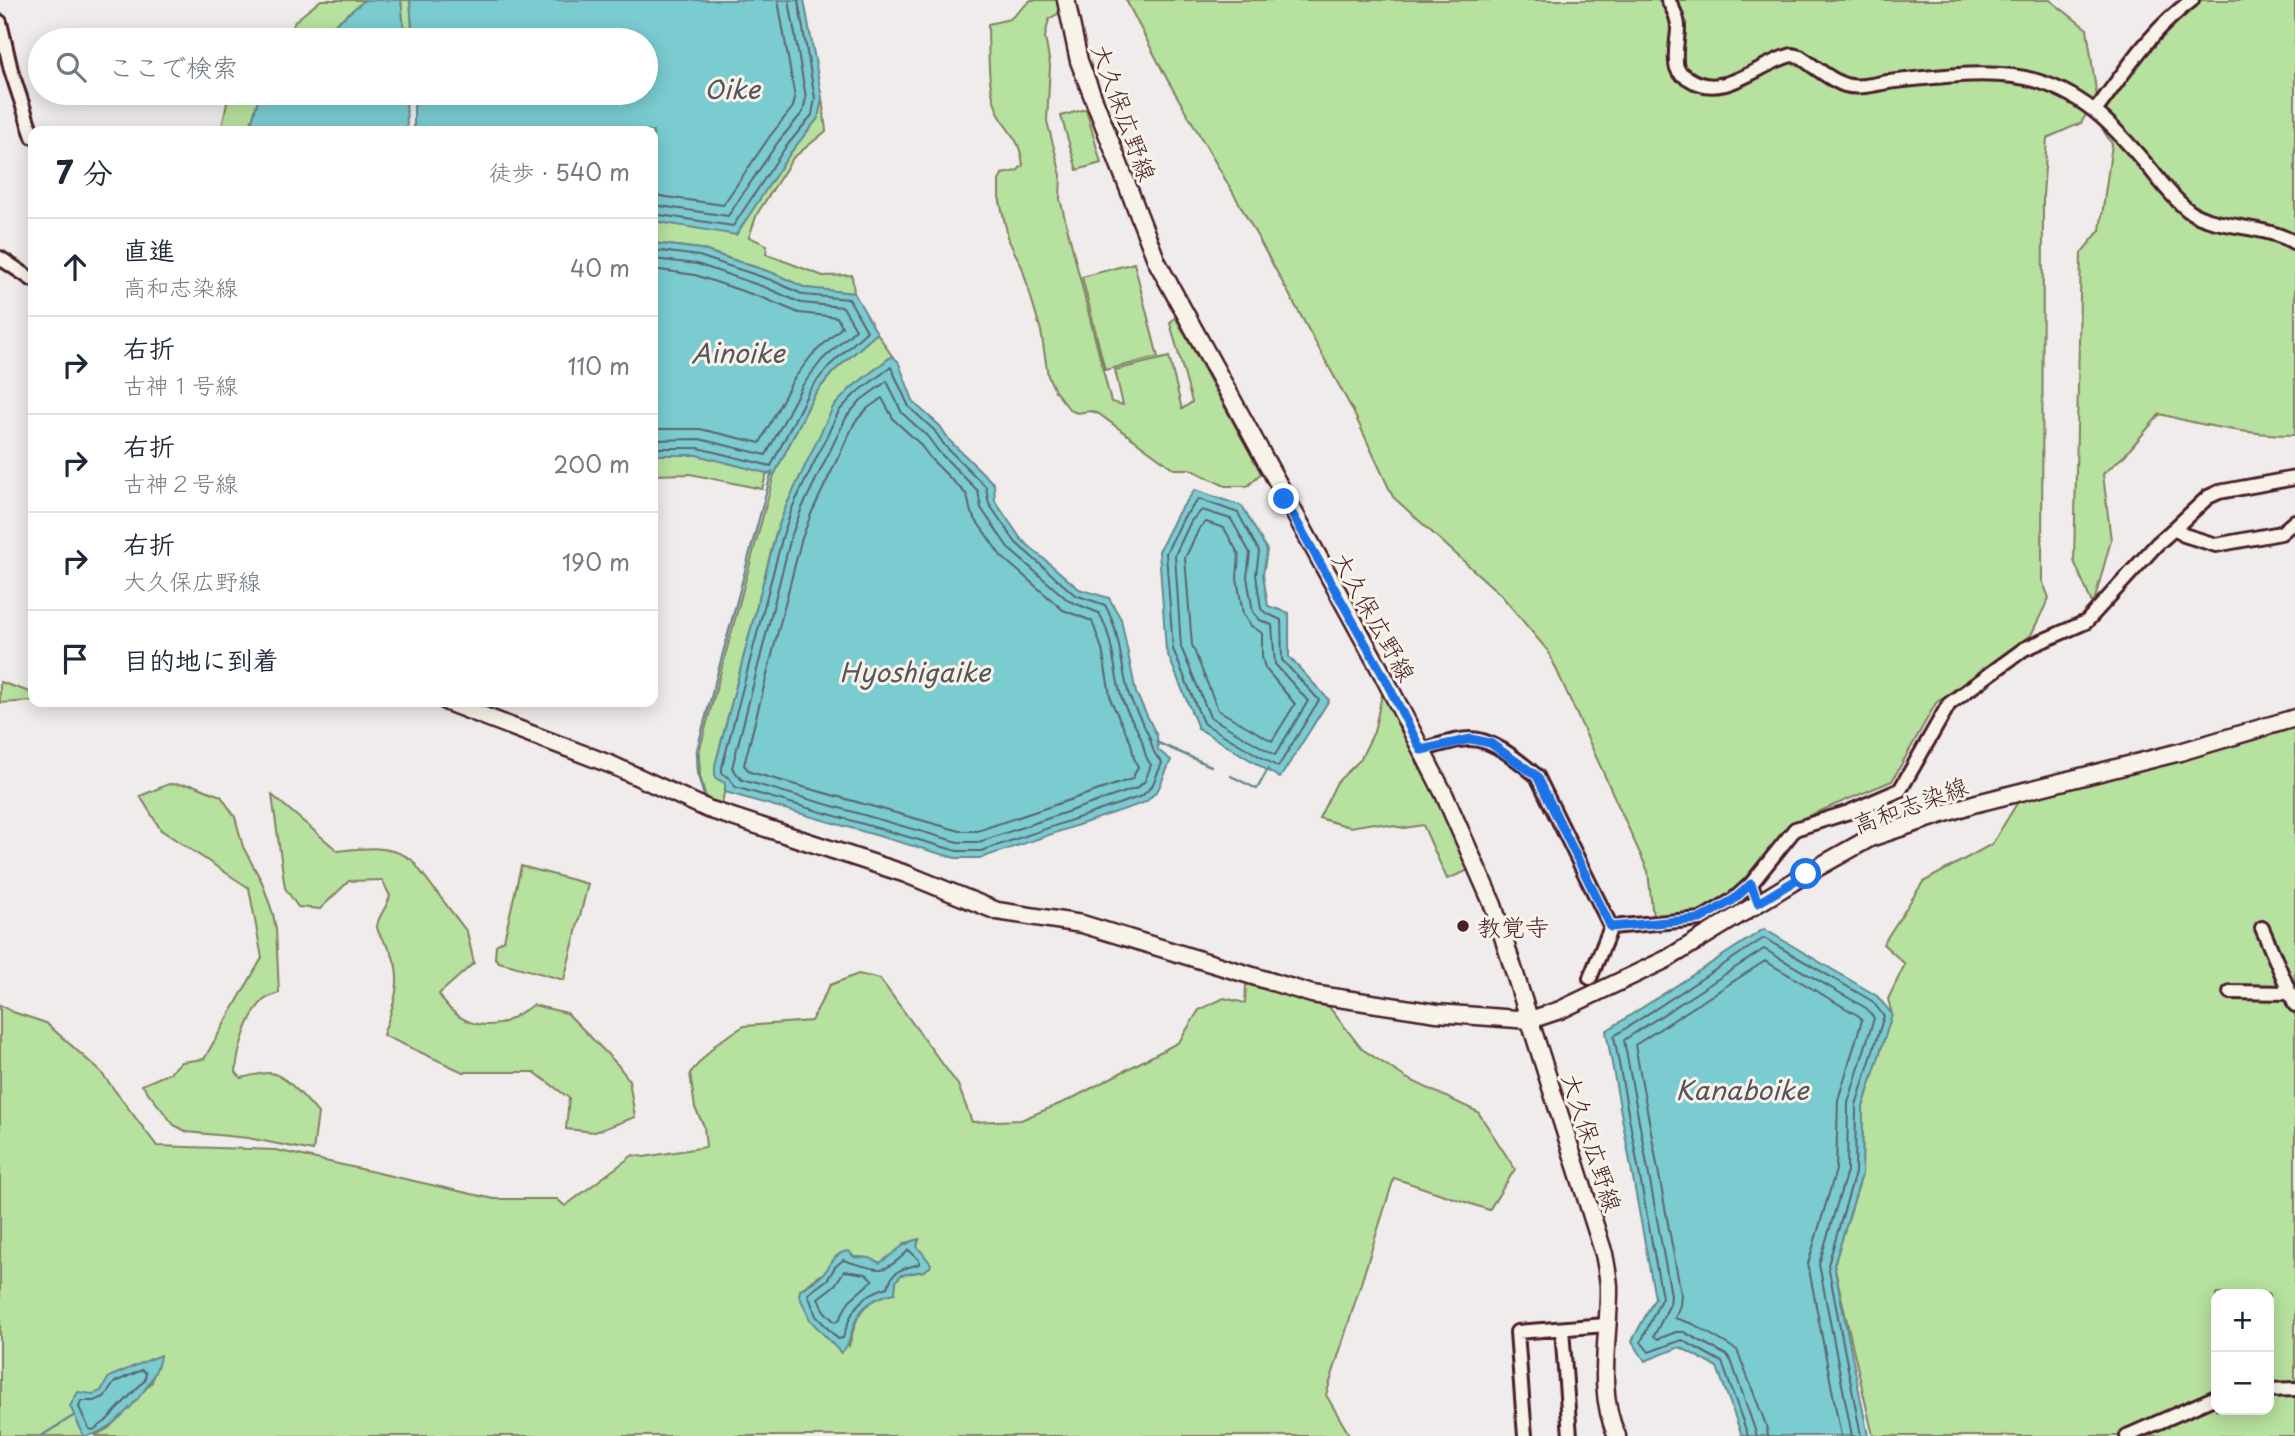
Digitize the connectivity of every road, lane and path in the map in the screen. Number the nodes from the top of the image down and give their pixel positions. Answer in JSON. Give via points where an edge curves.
{"nodes":[{"id":1,"x":1066,"y":0,"type":"edge"},
{"id":2,"x":1668,"y":0,"type":"edge"},
{"id":3,"x":2192,"y":0,"type":"edge"},
{"id":4,"x":0,"y":22,"type":"edge"},
{"id":5,"x":2096,"y":110,"type":"junction"},
{"id":6,"x":29,"y":126,"type":"edge"},
{"id":7,"x":2295,"y":243,"type":"edge"},
{"id":8,"x":0,"y":258,"type":"edge"},
{"id":9,"x":28,"y":277,"type":"edge"},
{"id":10,"x":2295,"y":478,"type":"edge"},
{"id":11,"x":2295,"y":521,"type":"edge"},
{"id":12,"x":2175,"y":528,"type":"junction"},
{"id":13,"x":460,"y":707,"type":"edge"},
{"id":14,"x":2295,"y":718,"type":"edge"},
{"id":15,"x":1421,"y":750,"type":"junction"},
{"id":16,"x":1751,"y":884,"type":"junction"},
{"id":17,"x":1758,"y":903,"type":"junction"},
{"id":18,"x":1611,"y":927,"type":"junction"},
{"id":19,"x":2262,"y":928,"type":"dead end"},
{"id":20,"x":1590,"y":978,"type":"dead end"},
{"id":21,"x":2230,"y":992,"type":"dead end"},
{"id":22,"x":2292,"y":999,"type":"edge"},
{"id":23,"x":1530,"y":1020,"type":"junction"},
{"id":24,"x":1606,"y":1325,"type":"junction"},
{"id":25,"x":1562,"y":1329,"type":"junction"},
{"id":26,"x":2295,"y":1389,"type":"edge"},
{"id":27,"x":2274,"y":1390,"type":"edge"},
{"id":28,"x":2211,"y":1399,"type":"edge"},
{"id":29,"x":1525,"y":1436,"type":"edge"},
{"id":30,"x":1570,"y":1436,"type":"edge"},
{"id":31,"x":1617,"y":1436,"type":"edge"},
{"id":32,"x":2127,"y":1436,"type":"edge"}],
"edges":[{"from":1,"to":15,"type":"street","name":"大久保広野線","via":[[1079,61],[1157,262]]},
{"from":2,"to":5,"type":"street","via":[[1679,24],[1675,64],[1698,85],[1715,86],[1748,77],[1792,55],[1846,85],[2003,76],[2056,87]]},
{"from":3,"to":5,"type":"street","via":[[2167,19]]},
{"from":4,"to":6,"type":"street"},
{"from":5,"to":7,"type":"street","via":[[2189,212],[2282,235]]},
{"from":8,"to":9,"type":"street"},
{"from":10,"to":12,"type":"street","via":[[2219,492]]},
{"from":11,"to":12,"type":"street","via":[[2281,533],[2216,545]]},
{"from":12,"to":16,"type":"street","via":[[2086,622],[2024,649],[1949,704],[1900,790],[1795,829]]},
{"from":13,"to":23,"type":"street","via":[[602,760],[708,809],[906,874],[998,911],[1082,923],[1312,994],[1437,1013]]},
{"from":14,"to":17,"type":"street","name":"高和志染線","via":[[1973,804],[1870,838]]},
{"from":15,"to":18,"type":"street","via":[[1471,739],[1490,743],[1537,776]]},
{"from":15,"to":23,"type":"street","name":"大久保広野線","via":[[1493,905]]},
{"from":16,"to":17,"type":"street"},
{"from":16,"to":18,"type":"street","via":[[1700,919]]},
{"from":17,"to":23,"type":"street","name":"高和志染線","via":[[1667,959]]},
{"from":18,"to":20,"type":"street"},
{"from":19,"to":22,"type":"street"},
{"from":21,"to":22,"type":"street"},
{"from":23,"to":24,"type":"street","name":"大久保広野線","via":[[1604,1254],[1609,1284]]},
{"from":24,"to":25,"type":"street"},
{"from":24,"to":31,"type":"street","name":"大久保広野線","via":[[1604,1376]]},
{"from":25,"to":29,"type":"street","via":[[1517,1332]]},
{"from":25,"to":30,"type":"street"},
{"from":26,"to":27,"type":"street"},
{"from":28,"to":32,"type":"street"}]}
